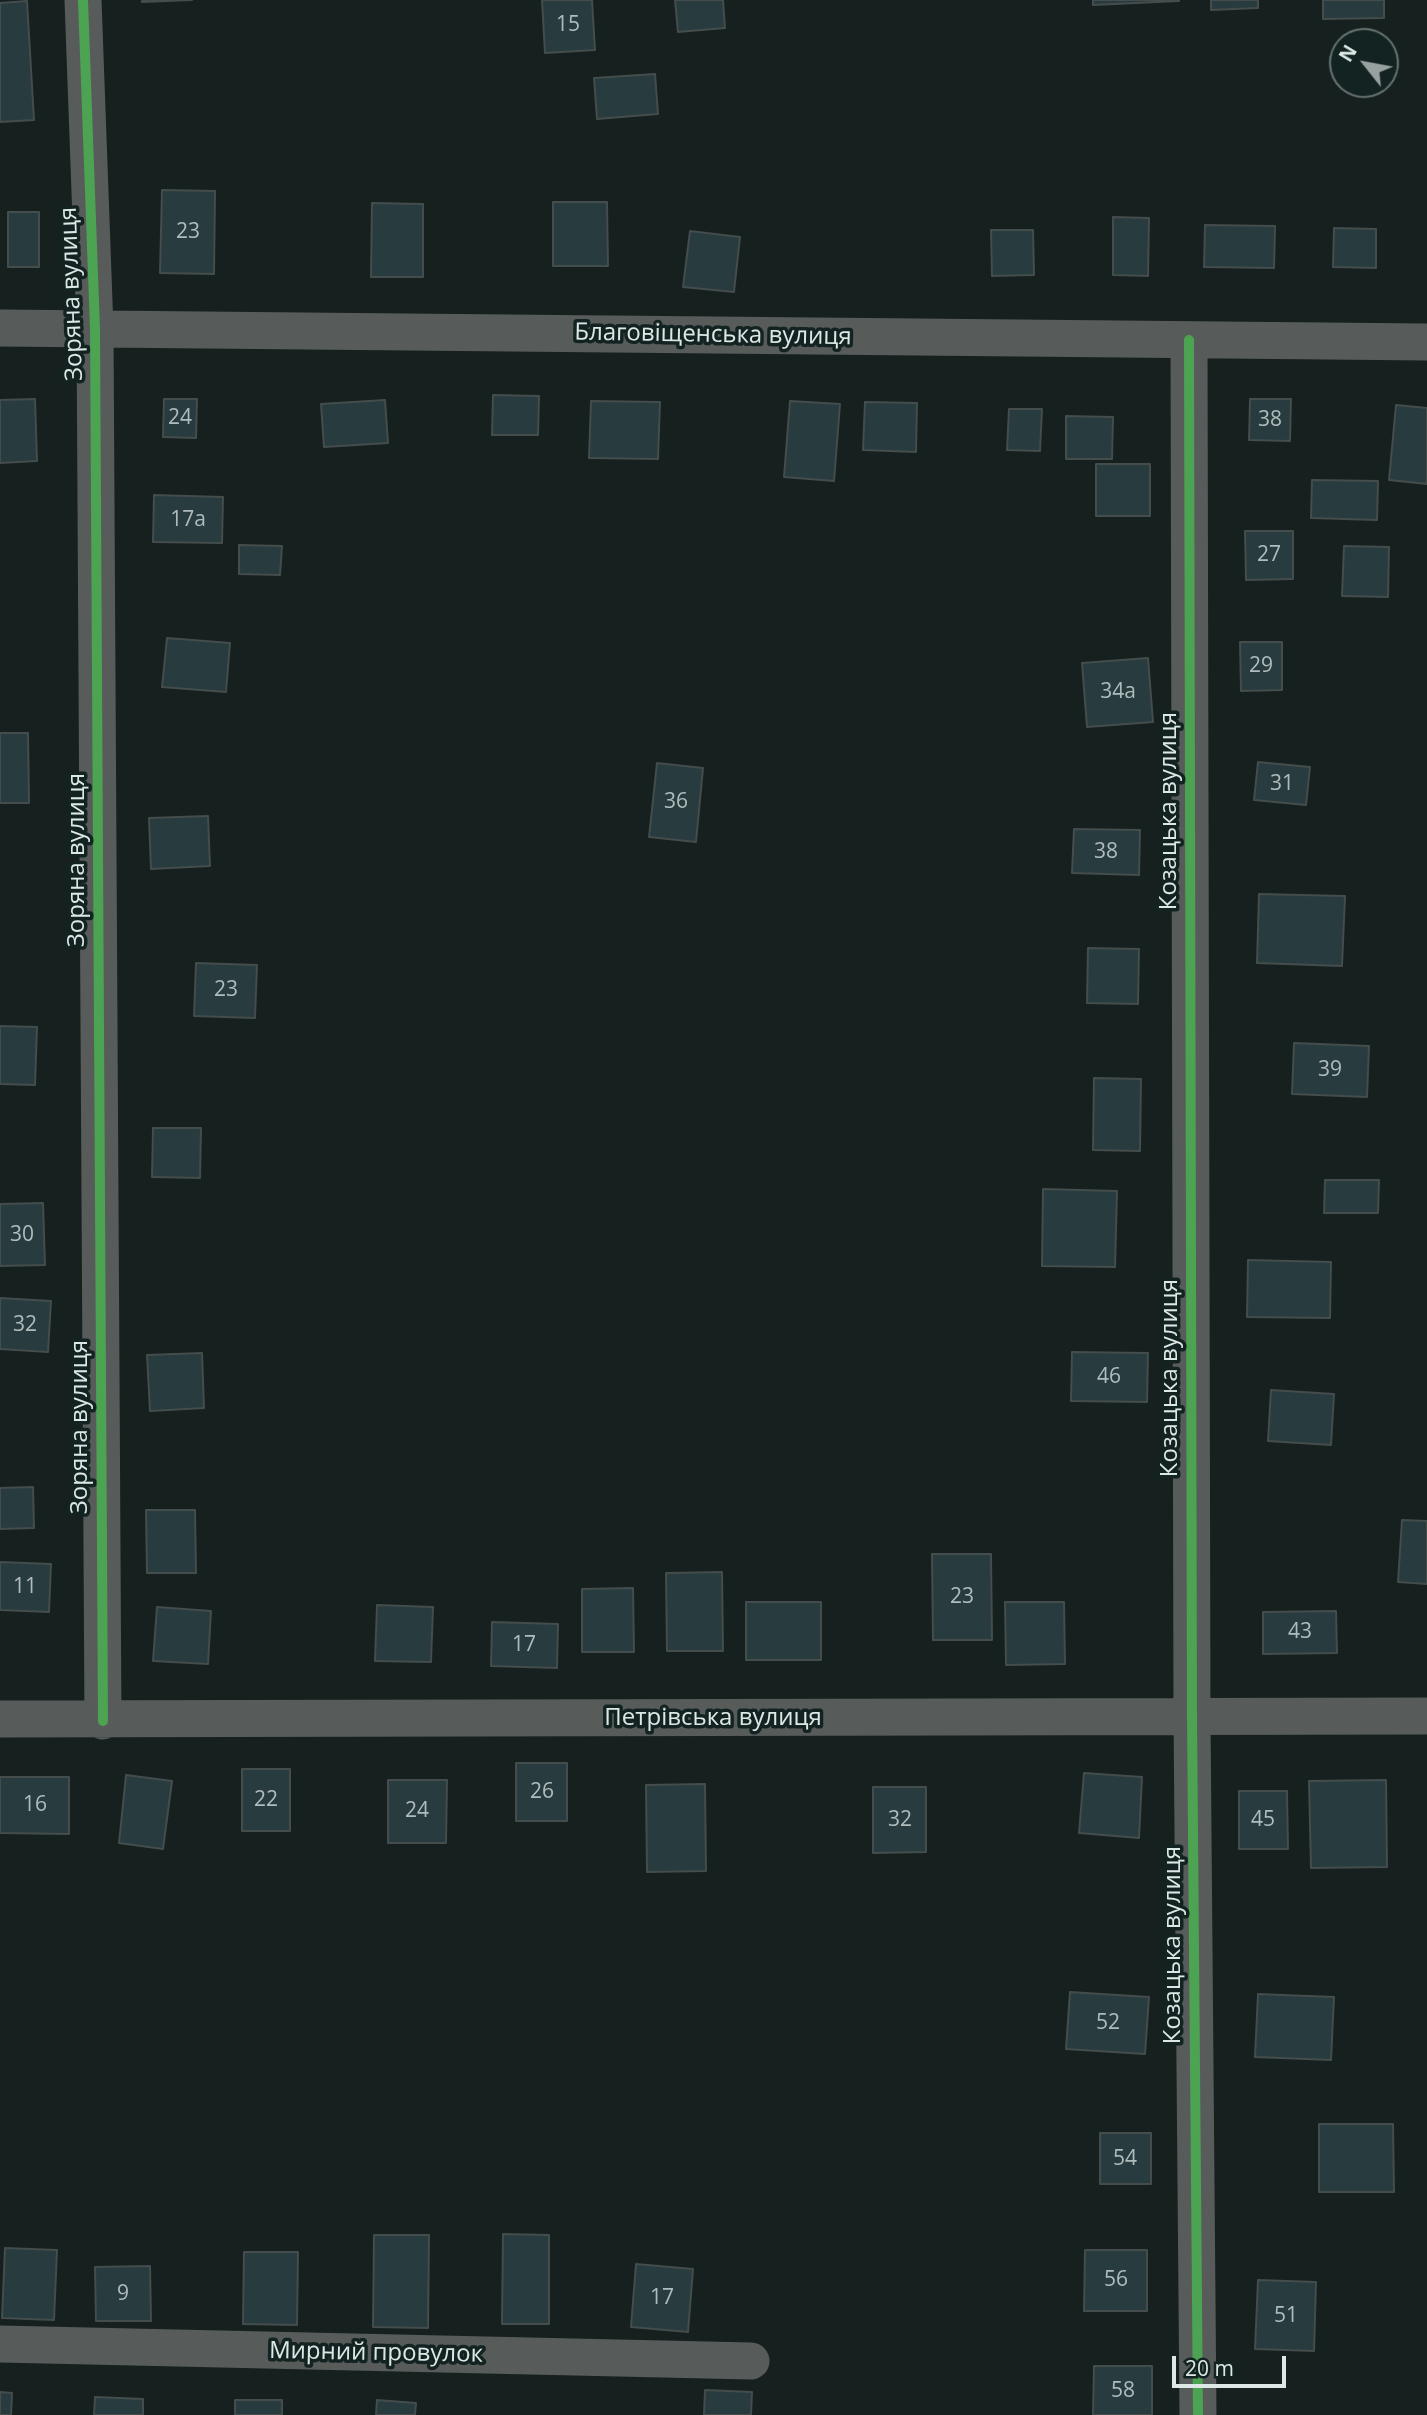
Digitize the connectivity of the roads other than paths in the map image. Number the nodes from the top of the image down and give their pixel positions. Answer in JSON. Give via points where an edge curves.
{"nodes":[{"id":1,"x":83,"y":0,"type":"edge"},
{"id":2,"x":0,"y":328,"type":"edge"},
{"id":3,"x":95,"y":329,"type":"junction"},
{"id":4,"x":1189,"y":340,"type":"junction"},
{"id":5,"x":1427,"y":342,"type":"edge"},
{"id":6,"x":1192,"y":1716,"type":"junction"},
{"id":7,"x":1427,"y":1716,"type":"edge"},
{"id":8,"x":0,"y":1720,"type":"edge"},
{"id":9,"x":103,"y":1721,"type":"junction"},
{"id":10,"x":0,"y":2344,"type":"edge"},
{"id":11,"x":751,"y":2361,"type":"dead end"},
{"id":12,"x":1198,"y":2415,"type":"edge"}],
"edges":[{"from":1,"to":3,"type":"street","name":"Зоряна вулиця"},
{"from":2,"to":3,"type":"street","name":"Благовіщенська вулиця"},
{"from":3,"to":4,"type":"street","name":"Благовіщенська вулиця"},
{"from":3,"to":9,"type":"street","name":"Зоряна вулиця"},
{"from":4,"to":5,"type":"street","name":"Благовіщенська вулиця"},
{"from":4,"to":6,"type":"street","name":"Козацька вулиця"},
{"from":6,"to":7,"type":"street","name":"Петрівська вулиця"},
{"from":6,"to":9,"type":"street","name":"Петрівська вулиця"},
{"from":6,"to":12,"type":"street","name":"Козацька вулиця"},
{"from":8,"to":9,"type":"street","name":"Петрівська вулиця"},
{"from":10,"to":11,"type":"street","name":"Мирний провулок"}]}
